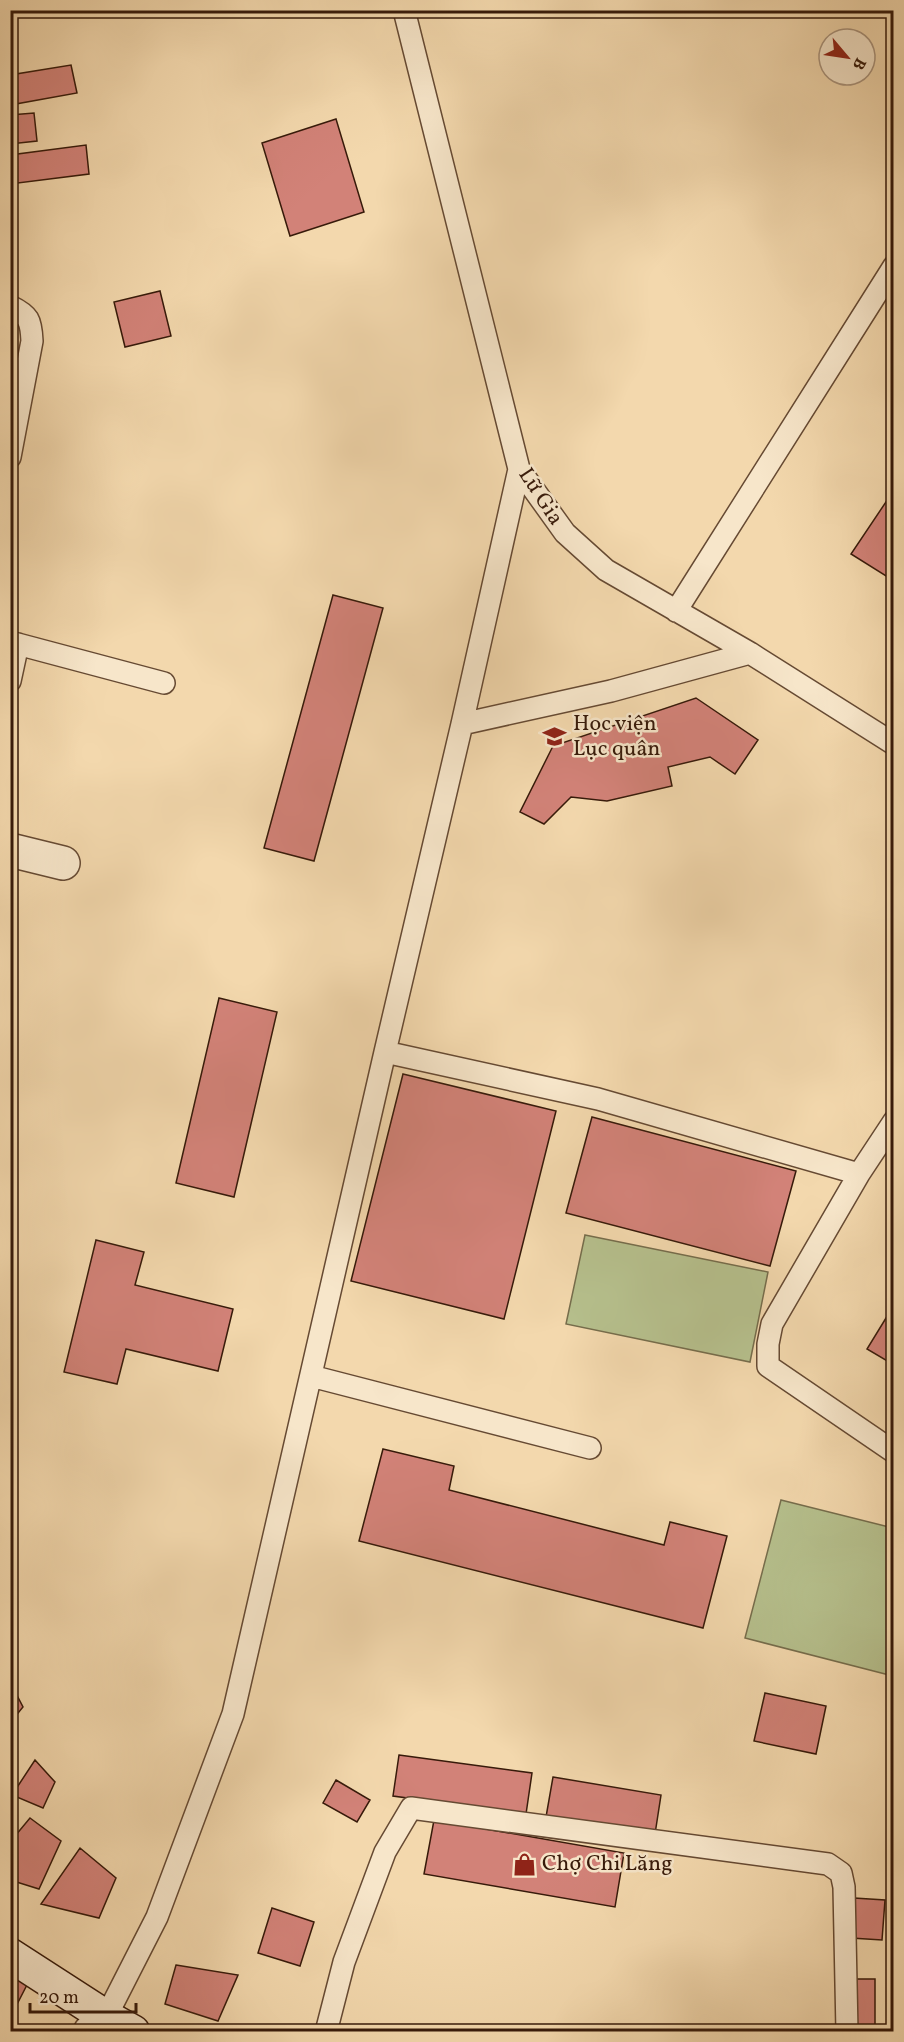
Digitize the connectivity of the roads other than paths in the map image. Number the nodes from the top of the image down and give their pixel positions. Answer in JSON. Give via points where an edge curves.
{"nodes":[{"id":1,"x":404,"y":10,"type":"edge"},
{"id":2,"x":894,"y":266,"type":"edge"},
{"id":3,"x":10,"y":306,"type":"edge"},
{"id":4,"x":10,"y":457,"type":"edge"},
{"id":5,"x":519,"y":469,"type":"junction"},
{"id":6,"x":676,"y":611,"type":"junction"},
{"id":7,"x":14,"y":643,"type":"edge"},
{"id":8,"x":750,"y":653,"type":"junction"},
{"id":9,"x":10,"y":681,"type":"edge"},
{"id":10,"x":164,"y":683,"type":"dead end"},
{"id":11,"x":462,"y":724,"type":"junction"},
{"id":12,"x":894,"y":744,"type":"edge"},
{"id":13,"x":10,"y":850,"type":"edge"},
{"id":14,"x":63,"y":863,"type":"dead end"},
{"id":15,"x":384,"y":1052,"type":"junction"},
{"id":16,"x":894,"y":1121,"type":"edge"},
{"id":17,"x":859,"y":1174,"type":"junction"},
{"id":18,"x":311,"y":1376,"type":"junction"},
{"id":19,"x":590,"y":1448,"type":"dead end"},
{"id":20,"x":894,"y":1452,"type":"edge"},
{"id":21,"x":10,"y":1955,"type":"edge"},
{"id":22,"x":110,"y":2027,"type":"edge"},
{"id":23,"x":327,"y":2031,"type":"edge"},
{"id":24,"x":847,"y":2031,"type":"edge"}],
"edges":[{"from":1,"to":5,"type":"lane","name":"Lữ Gia"},
{"from":2,"to":6,"type":"lane"},
{"from":3,"to":4,"type":"lane","via":[[23,312],[31,324],[32,340]]},
{"from":5,"to":6,"type":"lane","name":"Lữ Gia","via":[[565,533],[606,570]]},
{"from":5,"to":11,"type":"lane"},
{"from":6,"to":8,"type":"lane","name":"Lữ Gia"},
{"from":7,"to":9,"type":"lane"},
{"from":7,"to":10,"type":"lane"},
{"from":8,"to":11,"type":"lane","via":[[611,691]]},
{"from":8,"to":12,"type":"lane","name":"Lữ Gia"},
{"from":11,"to":15,"type":"lane"},
{"from":13,"to":14,"type":"street"},
{"from":15,"to":17,"type":"lane","via":[[598,1099]]},
{"from":15,"to":18,"type":"lane"},
{"from":16,"to":17,"type":"lane"},
{"from":17,"to":20,"type":"lane","via":[[772,1324],[768,1366]]},
{"from":18,"to":19,"type":"lane"},
{"from":18,"to":22,"type":"lane","via":[[233,1714],[157,1917]]},
{"from":21,"to":22,"type":"street"},
{"from":23,"to":24,"type":"lane","via":[[344,1962],[385,1852],[411,1808],[828,1864],[841,1873],[844,1887]]}]}
